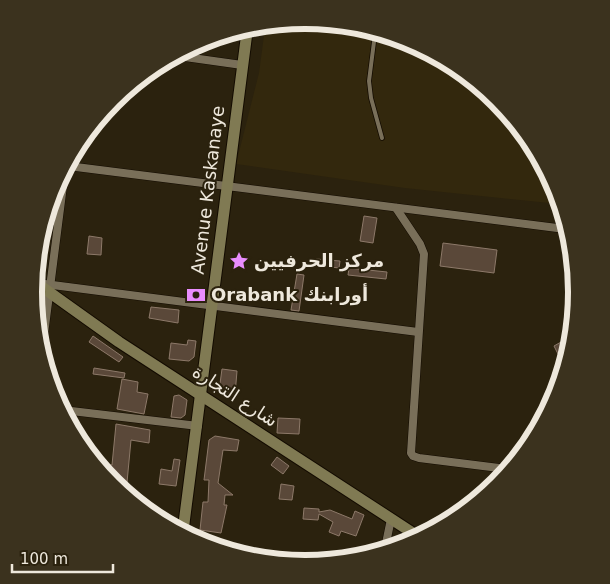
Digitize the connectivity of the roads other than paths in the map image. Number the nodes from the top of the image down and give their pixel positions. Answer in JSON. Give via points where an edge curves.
{"nodes":[{"id":1,"x":246,"y":36,"type":"edge"},
{"id":2,"x":375,"y":39,"type":"edge"},
{"id":3,"x":187,"y":57,"type":"edge"},
{"id":4,"x":242,"y":65,"type":"junction"},
{"id":5,"x":382,"y":138,"type":"dead end"},
{"id":6,"x":74,"y":167,"type":"edge"},
{"id":7,"x":227,"y":185,"type":"junction"},
{"id":8,"x":62,"y":190,"type":"edge"},
{"id":9,"x":396,"y":208,"type":"junction"},
{"id":10,"x":560,"y":229,"type":"edge"},
{"id":11,"x":42,"y":285,"type":"edge"},
{"id":12,"x":50,"y":288,"type":"junction"},
{"id":13,"x":211,"y":304,"type":"junction"},
{"id":14,"x":45,"y":330,"type":"edge"},
{"id":15,"x":418,"y":332,"type":"junction"},
{"id":16,"x":200,"y":393,"type":"junction"},
{"id":17,"x":70,"y":411,"type":"edge"},
{"id":18,"x":198,"y":426,"type":"junction"},
{"id":19,"x":501,"y":468,"type":"edge"},
{"id":20,"x":391,"y":519,"type":"junction"},
{"id":21,"x":184,"y":525,"type":"edge"},
{"id":22,"x":412,"y":532,"type":"edge"},
{"id":23,"x":387,"y":542,"type":"edge"}],
"edges":[{"from":1,"to":4,"type":"street","name":"Avenue Kaskanaye"},
{"from":2,"to":5,"type":"lane","via":[[369,81]]},
{"from":3,"to":4,"type":"street"},
{"from":4,"to":7,"type":"street","name":"Avenue Kaskanaye"},
{"from":6,"to":7,"type":"street"},
{"from":7,"to":9,"type":"street"},
{"from":7,"to":13,"type":"street","name":"Avenue Kaskanaye"},
{"from":8,"to":12,"type":"street"},
{"from":9,"to":10,"type":"street"},
{"from":9,"to":15,"type":"street","via":[[424,254]]},
{"from":11,"to":12,"type":"street","name":"شارع التجارة"},
{"from":12,"to":13,"type":"street"},
{"from":12,"to":14,"type":"street"},
{"from":12,"to":16,"type":"street","name":"شارع التجارة","via":[[119,342]]},
{"from":13,"to":15,"type":"street"},
{"from":13,"to":16,"type":"street","name":"Avenue Kaskanaye"},
{"from":15,"to":19,"type":"street","via":[[411,453],[413,456]]},
{"from":16,"to":18,"type":"street","name":"Avenue Kaskanaye"},
{"from":16,"to":20,"type":"street","name":"شارع التجارة"},
{"from":17,"to":18,"type":"street"},
{"from":18,"to":21,"type":"street","name":"Avenue Kaskanaye"},
{"from":20,"to":22,"type":"street","name":"شارع التجارة"},
{"from":20,"to":23,"type":"street"}]}
